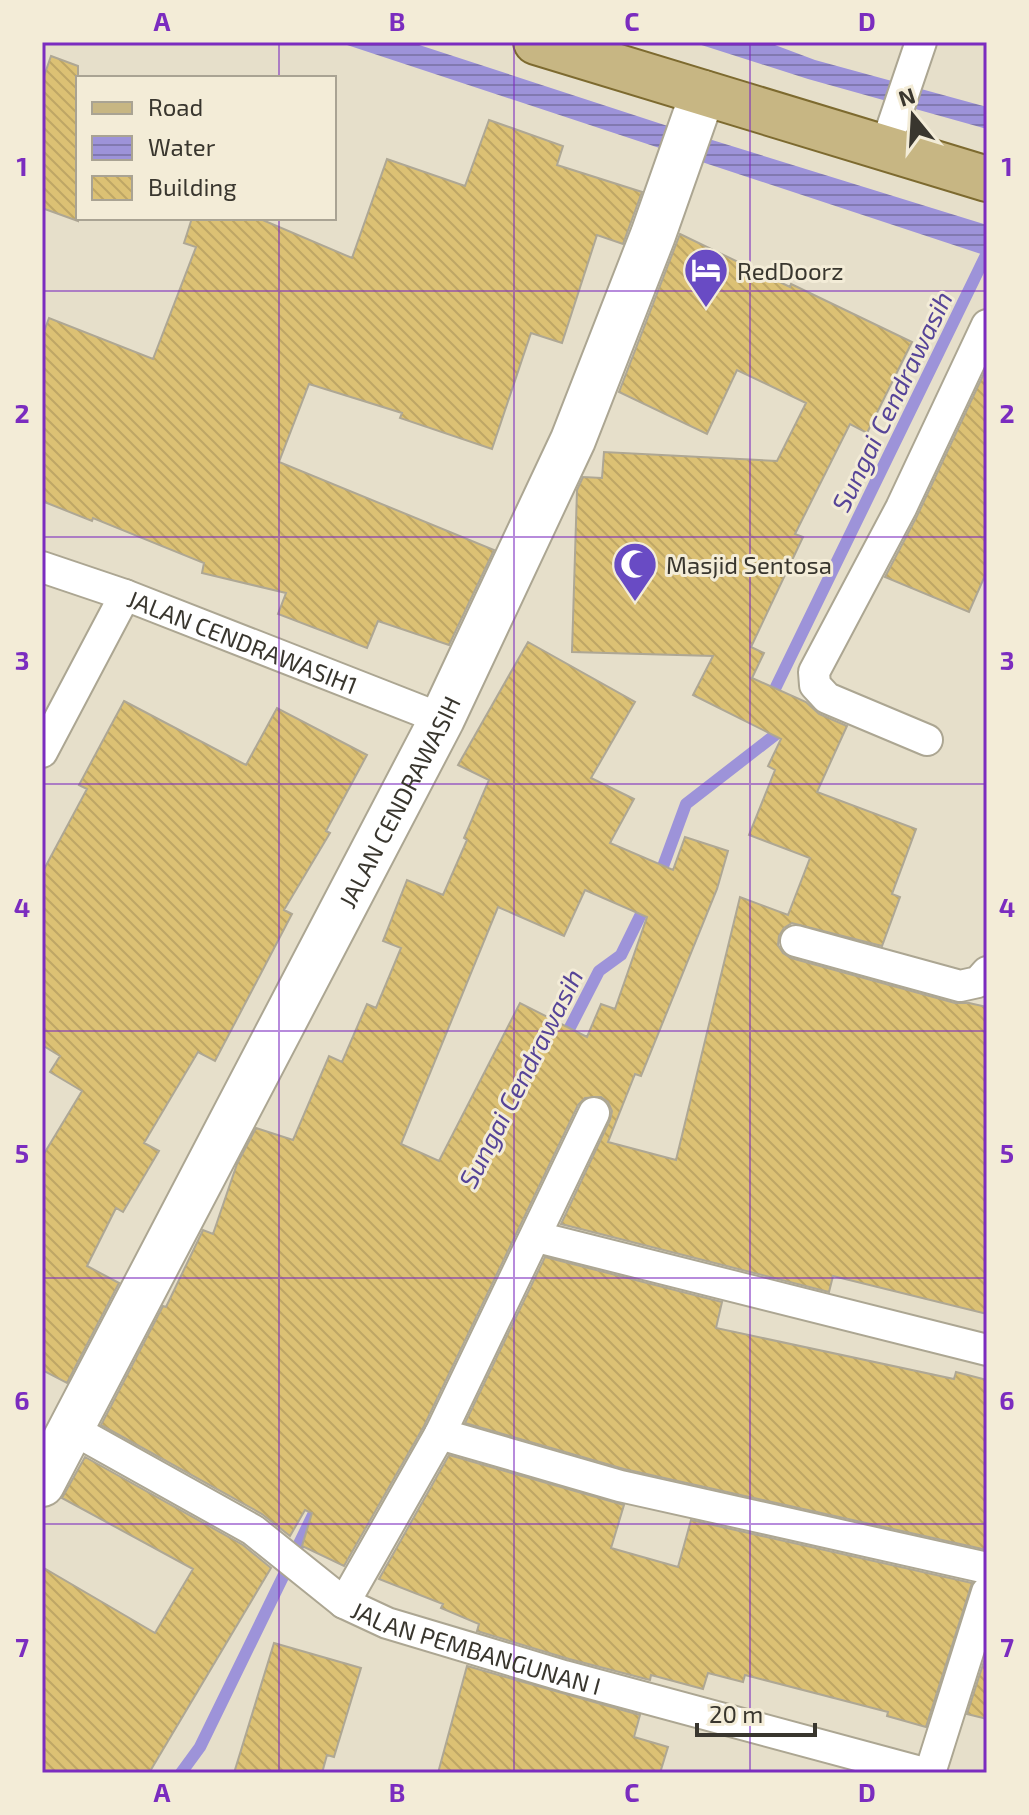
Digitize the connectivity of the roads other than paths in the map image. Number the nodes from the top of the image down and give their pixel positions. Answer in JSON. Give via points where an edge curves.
{"nodes":[{"id":1,"x":536,"y":42,"type":"edge"},
{"id":2,"x":921,"y":42,"type":"edge"},
{"id":3,"x":698,"y":107,"type":"junction"},
{"id":4,"x":891,"y":132,"type":"junction"},
{"id":5,"x":987,"y":179,"type":"edge"},
{"id":6,"x":987,"y":325,"type":"edge"},
{"id":7,"x":42,"y":567,"type":"edge"},
{"id":8,"x":125,"y":595,"type":"junction"},
{"id":9,"x":442,"y":719,"type":"junction"},
{"id":10,"x":927,"y":740,"type":"dead end"},
{"id":11,"x":42,"y":752,"type":"edge"},
{"id":12,"x":796,"y":941,"type":"dead end"},
{"id":13,"x":987,"y":972,"type":"edge"},
{"id":14,"x":594,"y":1113,"type":"dead end"},
{"id":15,"x":537,"y":1237,"type":"junction"},
{"id":16,"x":987,"y":1350,"type":"edge"},
{"id":17,"x":72,"y":1429,"type":"junction"},
{"id":18,"x":440,"y":1434,"type":"junction"},
{"id":19,"x":42,"y":1484,"type":"edge"},
{"id":20,"x":987,"y":1568,"type":"edge"},
{"id":21,"x":987,"y":1592,"type":"edge"},
{"id":22,"x":339,"y":1598,"type":"junction"},
{"id":23,"x":924,"y":1773,"type":"edge"},
{"id":24,"x":930,"y":1773,"type":"edge"}],
"edges":[{"from":1,"to":3,"type":"main road"},
{"from":2,"to":4,"type":"street"},
{"from":3,"to":4,"type":"main road"},
{"from":3,"to":9,"type":"street","name":"JALAN CENDRAWASIH","via":[[573,440]]},
{"from":4,"to":5,"type":"main road"},
{"from":6,"to":10,"type":"street","via":[[901,508],[814,672],[815,685],[827,698]]},
{"from":7,"to":8,"type":"street","name":"JALAN CENDRAWASIH1"},
{"from":8,"to":9,"type":"street","name":"JALAN CENDRAWASIH1"},
{"from":8,"to":11,"type":"street"},
{"from":9,"to":17,"type":"street","name":"JALAN CENDRAWASIH"},
{"from":12,"to":13,"type":"street","via":[[960,986],[978,982]]},
{"from":14,"to":15,"type":"street"},
{"from":15,"to":16,"type":"street"},
{"from":15,"to":18,"type":"street"},
{"from":17,"to":19,"type":"street","name":"JALAN CENDRAWASIH"},
{"from":17,"to":22,"type":"street","name":"JALAN PEMBANGUNAN I","via":[[253,1530]]},
{"from":18,"to":20,"type":"street","via":[[620,1486]]},
{"from":18,"to":22,"type":"street"},
{"from":21,"to":24,"type":"street"},
{"from":22,"to":23,"type":"street","name":"JALAN PEMBANGUNAN I","via":[[387,1623],[564,1676]]}]}
